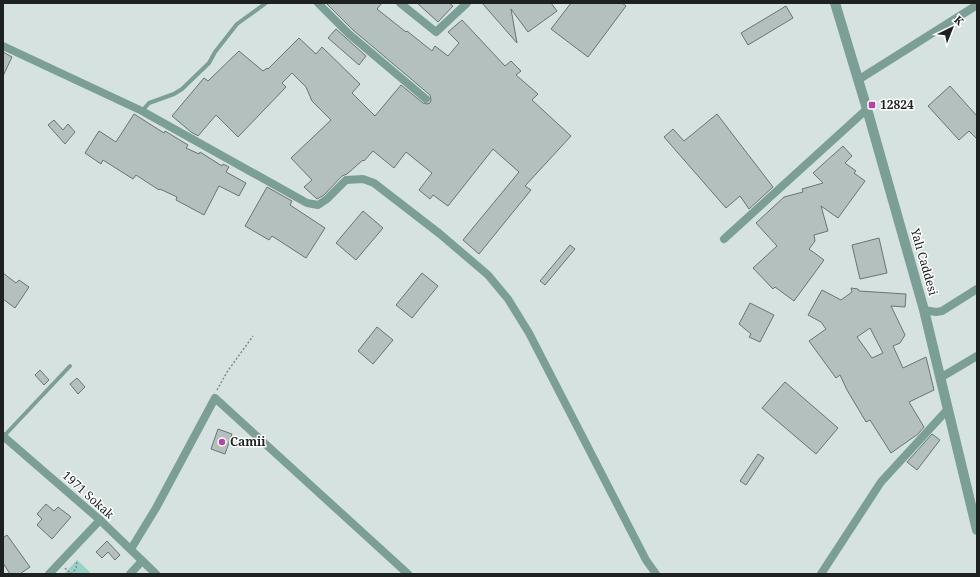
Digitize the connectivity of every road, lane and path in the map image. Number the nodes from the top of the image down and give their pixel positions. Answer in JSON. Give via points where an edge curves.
{"nodes":[{"id":1,"x":266,"y":3,"type":"edge"},
{"id":2,"x":318,"y":3,"type":"edge"},
{"id":3,"x":400,"y":3,"type":"edge"},
{"id":4,"x":467,"y":3,"type":"edge"},
{"id":5,"x":834,"y":3,"type":"edge"},
{"id":6,"x":977,"y":5,"type":"edge"},
{"id":7,"x":3,"y":46,"type":"edge"},
{"id":8,"x":858,"y":80,"type":"junction"},
{"id":9,"x":426,"y":99,"type":"dead end"},
{"id":10,"x":867,"y":109,"type":"junction"},
{"id":11,"x":142,"y":111,"type":"junction"},
{"id":12,"x":724,"y":239,"type":"dead end"},
{"id":13,"x":977,"y":289,"type":"edge"},
{"id":14,"x":924,"y":310,"type":"junction"},
{"id":15,"x":253,"y":336,"type":"dead end"},
{"id":16,"x":977,"y":356,"type":"edge"},
{"id":17,"x":70,"y":366,"type":"dead end"},
{"id":18,"x":940,"y":378,"type":"junction"},
{"id":19,"x":215,"y":398,"type":"junction"},
{"id":20,"x":948,"y":409,"type":"junction"},
{"id":21,"x":3,"y":436,"type":"edge"},
{"id":22,"x":100,"y":520,"type":"junction"},
{"id":23,"x":977,"y":530,"type":"edge"},
{"id":24,"x":130,"y":549,"type":"junction"},
{"id":25,"x":77,"y":560,"type":"dead end"},
{"id":26,"x":142,"y":560,"type":"junction"},
{"id":27,"x":49,"y":574,"type":"edge"},
{"id":28,"x":71,"y":574,"type":"edge"},
{"id":29,"x":130,"y":574,"type":"edge"},
{"id":30,"x":156,"y":574,"type":"edge"},
{"id":31,"x":408,"y":574,"type":"edge"},
{"id":32,"x":656,"y":574,"type":"edge"},
{"id":33,"x":821,"y":574,"type":"edge"}],
"edges":[{"from":1,"to":11,"type":"lane","via":[[237,24],[214,52],[209,63],[182,89],[148,103]]},
{"from":2,"to":9,"type":"street"},
{"from":3,"to":4,"type":"street","via":[[436,32]]},
{"from":5,"to":8,"type":"street","name":"Yalı Caddesi"},
{"from":6,"to":8,"type":"street"},
{"from":7,"to":11,"type":"street"},
{"from":8,"to":10,"type":"street","name":"Yalı Caddesi"},
{"from":10,"to":12,"type":"street"},
{"from":10,"to":14,"type":"street","name":"Yalı Caddesi"},
{"from":11,"to":32,"type":"street","via":[[307,203],[318,205],[346,180],[362,179],[374,183],[488,275],[508,299],[529,333],[646,560]]},
{"from":13,"to":14,"type":"street","via":[[942,311]]},
{"from":14,"to":18,"type":"street","name":"Yalı Caddesi"},
{"from":15,"to":19,"type":"path","via":[[226,372]]},
{"from":16,"to":18,"type":"street"},
{"from":17,"to":21,"type":"lane"},
{"from":18,"to":20,"type":"street","name":"Yalı Caddesi"},
{"from":19,"to":24,"type":"street","via":[[156,508]]},
{"from":19,"to":31,"type":"street"},
{"from":20,"to":23,"type":"street","name":"Yalı Caddesi"},
{"from":20,"to":33,"type":"street","via":[[881,482]]},
{"from":21,"to":22,"type":"street","name":"1971 Sokak"},
{"from":22,"to":24,"type":"street","name":"1971 Sokak"},
{"from":22,"to":27,"type":"street"},
{"from":24,"to":26,"type":"street","name":"1971 Sokak"},
{"from":25,"to":28,"type":"path","via":[[76,569]]},
{"from":26,"to":29,"type":"street"},
{"from":26,"to":30,"type":"street","name":"1971 Sokak"}]}
